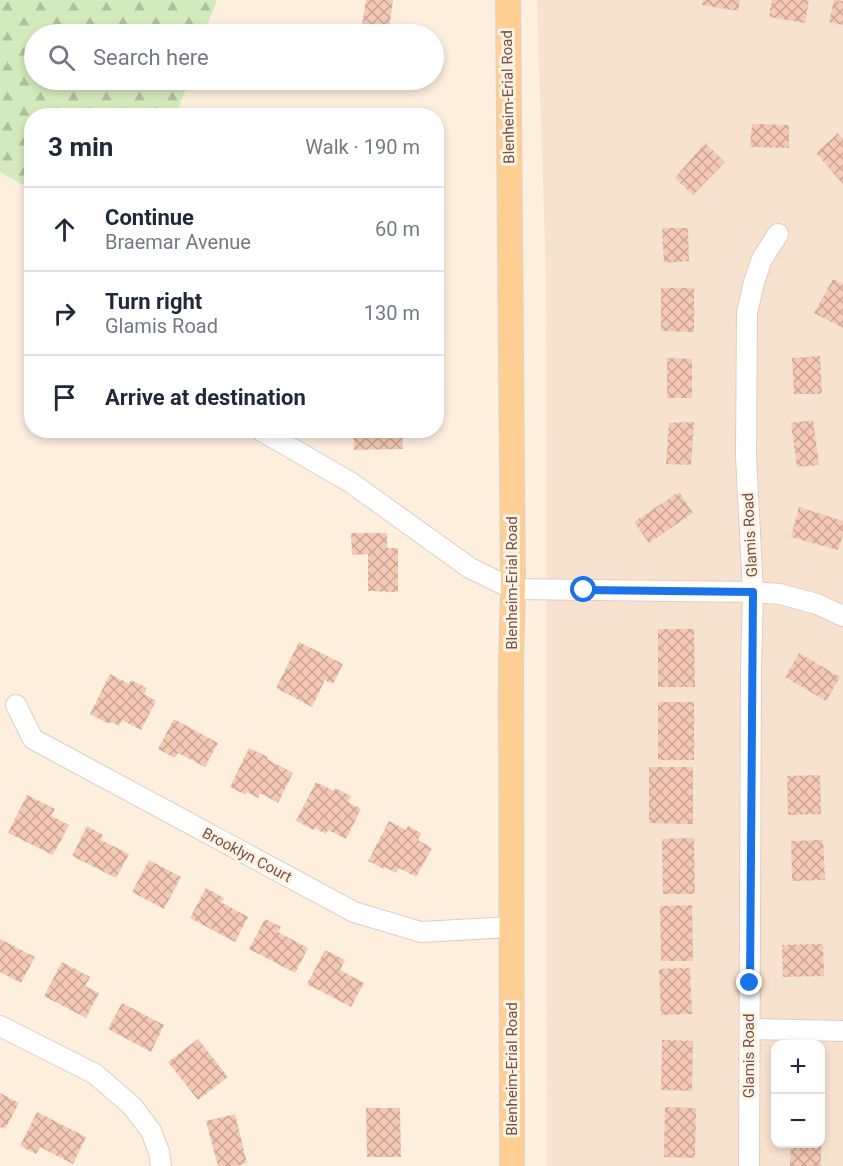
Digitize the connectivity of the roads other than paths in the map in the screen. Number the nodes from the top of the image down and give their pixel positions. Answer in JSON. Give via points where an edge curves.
{"nodes":[{"id":1,"x":507,"y":0,"type":"edge"},
{"id":2,"x":778,"y":234,"type":"dead end"},
{"id":3,"x":274,"y":438,"type":"edge"},
{"id":4,"x":513,"y":589,"type":"junction"},
{"id":5,"x":753,"y":592,"type":"junction"},
{"id":6,"x":843,"y":616,"type":"edge"},
{"id":7,"x":16,"y":705,"type":"dead end"},
{"id":8,"x":512,"y":927,"type":"junction"},
{"id":9,"x":0,"y":1026,"type":"edge"},
{"id":10,"x":750,"y":1029,"type":"junction"},
{"id":11,"x":843,"y":1031,"type":"edge"},
{"id":12,"x":161,"y":1166,"type":"edge"},
{"id":13,"x":512,"y":1166,"type":"edge"},
{"id":14,"x":749,"y":1166,"type":"edge"}],
"edges":[{"from":1,"to":4,"type":"main road","name":"Blenheim-Erial Road"},
{"from":2,"to":5,"type":"street","name":"Glamis Road","via":[[762,259],[747,313],[746,456]]},
{"from":3,"to":4,"type":"street","via":[[350,482],[470,568]]},
{"from":4,"to":5,"type":"street"},
{"from":4,"to":8,"type":"main road","name":"Blenheim-Erial Road"},
{"from":5,"to":6,"type":"street","via":[[780,594]]},
{"from":5,"to":10,"type":"street","name":"Glamis Road"},
{"from":7,"to":8,"type":"street","name":"Brooklyn Court","via":[[33,739],[354,912],[421,932]]},
{"from":8,"to":13,"type":"main road","name":"Blenheim-Erial Road"},
{"from":9,"to":12,"type":"street","via":[[95,1074],[110,1086],[152,1131]]},
{"from":10,"to":11,"type":"street"},
{"from":10,"to":14,"type":"street","name":"Glamis Road"}]}
